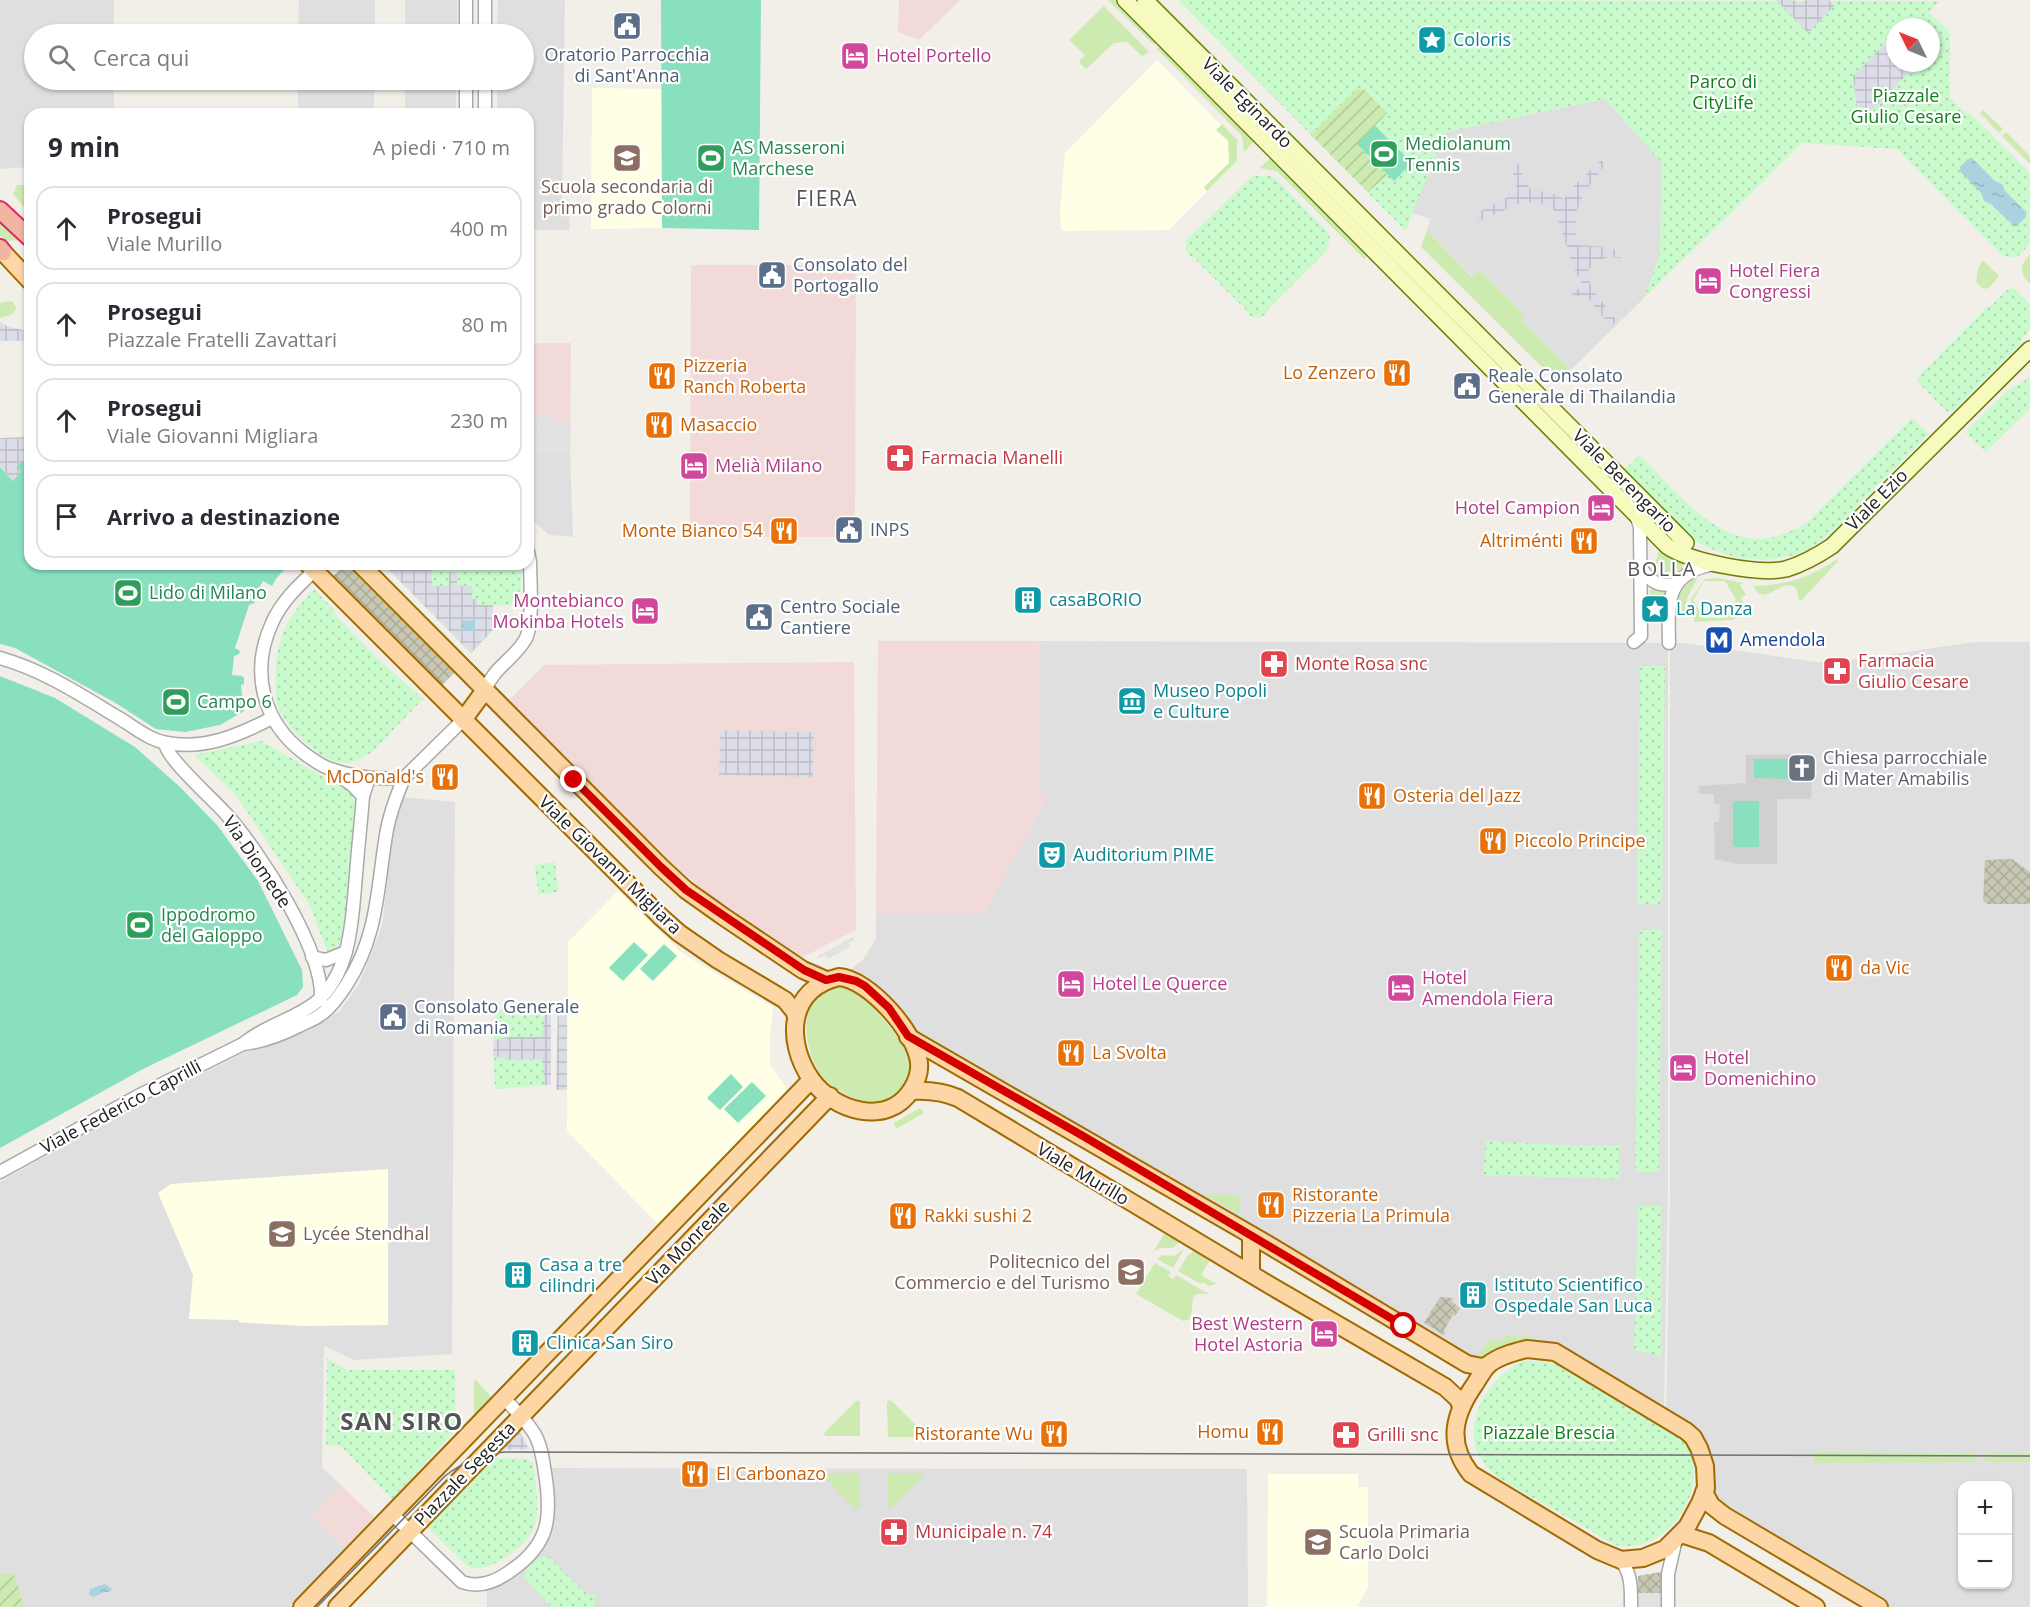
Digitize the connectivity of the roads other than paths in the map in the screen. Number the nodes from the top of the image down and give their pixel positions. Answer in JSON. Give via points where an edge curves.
{"nodes":[{"id":1,"x":466,"y":0,"type":"edge"},
{"id":2,"x":485,"y":0,"type":"edge"},
{"id":3,"x":1125,"y":0,"type":"edge"},
{"id":4,"x":1145,"y":0,"type":"edge"},
{"id":5,"x":466,"y":24,"type":"edge"},
{"id":6,"x":485,"y":24,"type":"edge"},
{"id":7,"x":466,"y":90,"type":"edge"},
{"id":8,"x":485,"y":90,"type":"edge"},
{"id":9,"x":1254,"y":101,"type":"junction"},
{"id":10,"x":466,"y":108,"type":"edge"},
{"id":11,"x":484,"y":108,"type":"edge"},
{"id":12,"x":1278,"y":154,"type":"junction"},
{"id":13,"x":0,"y":201,"type":"edge"},
{"id":14,"x":1350,"y":206,"type":"junction"},
{"id":15,"x":0,"y":210,"type":"edge"},
{"id":16,"x":24,"y":230,"type":"edge"},
{"id":17,"x":24,"y":232,"type":"edge"},
{"id":18,"x":1380,"y":246,"type":"junction"},
{"id":19,"x":1,"y":250,"type":"edge"},
{"id":20,"x":24,"y":274,"type":"edge"},
{"id":21,"x":2030,"y":349,"type":"edge"},
{"id":22,"x":1633,"y":512,"type":"junction"},
{"id":23,"x":1660,"y":539,"type":"junction"},
{"id":24,"x":1690,"y":549,"type":"junction"},
{"id":25,"x":1640,"y":562,"type":"junction"},
{"id":26,"x":1715,"y":563,"type":"junction"},
{"id":27,"x":312,"y":570,"type":"edge"},
{"id":28,"x":319,"y":570,"type":"edge"},
{"id":29,"x":366,"y":570,"type":"edge"},
{"id":30,"x":529,"y":570,"type":"edge"},
{"id":31,"x":1688,"y":573,"type":"junction"},
{"id":32,"x":1676,"y":584,"type":"junction"},
{"id":33,"x":1634,"y":642,"type":"dead end"},
{"id":34,"x":1669,"y":643,"type":"dead end"},
{"id":35,"x":0,"y":658,"type":"edge"},
{"id":36,"x":485,"y":690,"type":"junction"},
{"id":37,"x":272,"y":718,"type":"junction"},
{"id":38,"x":463,"y":720,"type":"junction"},
{"id":39,"x":165,"y":743,"type":"junction"},
{"id":40,"x":327,"y":768,"type":"junction"},
{"id":41,"x":369,"y":778,"type":"junction"},
{"id":42,"x":404,"y":778,"type":"junction"},
{"id":43,"x":363,"y":796,"type":"junction"},
{"id":44,"x":346,"y":952,"type":"junction"},
{"id":45,"x":312,"y":957,"type":"junction"},
{"id":46,"x":826,"y":980,"type":"junction"},
{"id":47,"x":321,"y":997,"type":"junction"},
{"id":48,"x":323,"y":1013,"type":"junction"},
{"id":49,"x":796,"y":1016,"type":"junction"},
{"id":50,"x":908,"y":1036,"type":"junction"},
{"id":51,"x":243,"y":1044,"type":"junction"},
{"id":52,"x":812,"y":1080,"type":"junction"},
{"id":53,"x":911,"y":1091,"type":"junction"},
{"id":54,"x":830,"y":1096,"type":"junction"},
{"id":55,"x":782,"y":1110,"type":"junction"},
{"id":56,"x":800,"y":1128,"type":"junction"},
{"id":57,"x":0,"y":1172,"type":"edge"},
{"id":58,"x":1251,"y":1235,"type":"junction"},
{"id":59,"x":1251,"y":1274,"type":"junction"},
{"id":60,"x":1488,"y":1365,"type":"junction"},
{"id":61,"x":519,"y":1383,"type":"junction"},
{"id":62,"x":504,"y":1398,"type":"junction"},
{"id":63,"x":537,"y":1400,"type":"junction"},
{"id":64,"x":1463,"y":1402,"type":"junction"},
{"id":65,"x":521,"y":1417,"type":"junction"},
{"id":66,"x":1704,"y":1492,"type":"junction"},
{"id":67,"x":392,"y":1514,"type":"junction"},
{"id":68,"x":410,"y":1531,"type":"junction"},
{"id":69,"x":1679,"y":1537,"type":"junction"},
{"id":70,"x":1621,"y":1560,"type":"junction"},
{"id":71,"x":302,"y":1607,"type":"edge"},
{"id":72,"x":337,"y":1607,"type":"edge"},
{"id":73,"x":1631,"y":1607,"type":"edge"},
{"id":74,"x":1668,"y":1607,"type":"edge"},
{"id":75,"x":1816,"y":1607,"type":"edge"},
{"id":76,"x":1879,"y":1607,"type":"edge"}],
"edges":[{"from":1,"to":5,"type":"street"},
{"from":2,"to":6,"type":"street"},
{"from":3,"to":9,"type":"main road","via":[[1157,23],[1238,104],[1244,107]]},
{"from":3,"to":12,"type":"main road","name":"Viale Eginardo"},
{"from":4,"to":9,"type":"main road","name":"Viale Eginardo"},
{"from":7,"to":10,"type":"street"},
{"from":8,"to":11,"type":"street"},
{"from":9,"to":14,"type":"main road","name":"Viale Eginardo"},
{"from":12,"to":14,"type":"main road","via":[[1292,158],[1329,196]]},
{"from":12,"to":18,"type":"main road"},
{"from":13,"to":16,"type":"main road"},
{"from":14,"to":18,"type":"main road"},
{"from":15,"to":17,"type":"highway"},
{"from":18,"to":22,"type":"main road","name":"Viale Berengario"},
{"from":18,"to":24,"type":"main road","name":"Viale Berengario"},
{"from":19,"to":20,"type":"main road"},
{"from":21,"to":26,"type":"main road","name":"Viale Ezio","via":[[1832,546],[1805,562],[1783,569],[1763,571]]},
{"from":22,"to":23,"type":"main road","name":"Viale Berengario"},
{"from":22,"to":25,"type":"street","via":[[1639,523]]},
{"from":23,"to":24,"type":"main road","via":[[1672,538]]},
{"from":23,"to":25,"type":"street","via":[[1651,543]]},
{"from":24,"to":26,"type":"main road","name":"Viale Berengario"},
{"from":24,"to":31,"type":"street"},
{"from":25,"to":32,"type":"street","via":[[1646,577],[1655,583]]},
{"from":25,"to":33,"type":"street","via":[[1641,636]]},
{"from":26,"to":31,"type":"street"},
{"from":27,"to":37,"type":"street","via":[[282,606],[268,633],[262,683]]},
{"from":28,"to":38,"type":"main road","name":"Viale Giovanni Migliara"},
{"from":29,"to":36,"type":"main road","name":"Viale Giovanni Migliara"},
{"from":30,"to":36,"type":"street","via":[[528,634],[491,676]]},
{"from":31,"to":32,"type":"street"},
{"from":32,"to":34,"type":"street","via":[[1669,600]]},
{"from":35,"to":39,"type":"street","via":[[39,672],[150,738]]},
{"from":36,"to":38,"type":"main road"},
{"from":36,"to":46,"type":"main road","name":"Viale Giovanni Migliara","via":[[686,890],[804,970]]},
{"from":37,"to":39,"type":"street","via":[[219,741],[200,745]]},
{"from":37,"to":40,"type":"street","via":[[295,746]]},
{"from":38,"to":42,"type":"street"},
{"from":38,"to":49,"type":"main road","name":"Viale Giovanni Migliara","via":[[661,917],[710,955],[784,1000]]},
{"from":39,"to":45,"type":"street","name":"Via Diomede","via":[[168,754],[228,817],[260,859],[290,909]]},
{"from":40,"to":41,"type":"street"},
{"from":40,"to":43,"type":"street"},
{"from":41,"to":42,"type":"street"},
{"from":41,"to":43,"type":"street","name":"Viale Federico Caprilli"},
{"from":42,"to":48,"type":"street","name":"Viale Federico Caprilli","via":[[386,833],[372,930],[343,991]]},
{"from":43,"to":44,"type":"street","name":"Viale Federico Caprilli"},
{"from":44,"to":45,"type":"street","via":[[326,960]]},
{"from":44,"to":47,"type":"street","name":"Viale Federico Caprilli","via":[[335,978]]},
{"from":45,"to":47,"type":"street","name":"Via Diomede"},
{"from":46,"to":49,"type":"main road","via":[[808,995]]},
{"from":46,"to":50,"type":"main road","via":[[848,978],[865,986],[889,1008]]},
{"from":47,"to":48,"type":"street"},
{"from":47,"to":51,"type":"street","name":"Viale Federico Caprilli"},
{"from":48,"to":51,"type":"street","name":"Viale Federico Caprilli","via":[[279,1035]]},
{"from":49,"to":52,"type":"main road","via":[[795,1040]]},
{"from":50,"to":53,"type":"main road","via":[[919,1063]]},
{"from":50,"to":58,"type":"main road","name":"Viale Murillo"},
{"from":51,"to":57,"type":"street","name":"Viale Federico Caprilli"},
{"from":52,"to":54,"type":"main road"},
{"from":52,"to":55,"type":"main road","name":"Via Monreale"},
{"from":53,"to":54,"type":"main road","via":[[888,1110],[875,1112],[858,1112]]},
{"from":53,"to":59,"type":"main road","name":"Viale Murillo","via":[[940,1092],[958,1098]]},
{"from":54,"to":56,"type":"main road","name":"Via Monreale"},
{"from":55,"to":56,"type":"main road","via":[[796,1116]]},
{"from":55,"to":61,"type":"main road","name":"Via Monreale"},
{"from":56,"to":63,"type":"main road","name":"Via Monreale"},
{"from":58,"to":59,"type":"main road"},
{"from":58,"to":60,"type":"main road","name":"Viale Murillo","via":[[1467,1364]]},
{"from":59,"to":64,"type":"main road","name":"Viale Murillo","via":[[1445,1387]]},
{"from":60,"to":64,"type":"main road"},
{"from":60,"to":66,"type":"main road","via":[[1527,1349],[1564,1357],[1693,1437],[1705,1466]]},
{"from":61,"to":62,"type":"main road","name":"Via Monreale"},
{"from":61,"to":63,"type":"main road"},
{"from":62,"to":65,"type":"street","name":"Piazzale Segesta"},
{"from":62,"to":67,"type":"main road","name":"Piazzale Segesta"},
{"from":63,"to":65,"type":"main road","name":"Via Monreale"},
{"from":64,"to":70,"type":"main road","via":[[1455,1421],[1455,1439],[1471,1474],[1597,1550]]},
{"from":65,"to":68,"type":"main road","name":"Piazzale Segesta"},
{"from":65,"to":68,"type":"street","name":"Piazzale Segesta","via":[[540,1446],[550,1498],[543,1537],[527,1558],[505,1575],[470,1585],[462,1582]]},
{"from":66,"to":69,"type":"main road"},
{"from":66,"to":76,"type":"main road","via":[[1711,1505],[1725,1516]]},
{"from":67,"to":68,"type":"street","name":"Piazzale Segesta"},
{"from":67,"to":71,"type":"main road"},
{"from":68,"to":72,"type":"main road"},
{"from":69,"to":70,"type":"main road","via":[[1652,1556]]},
{"from":69,"to":74,"type":"street","via":[[1668,1574]]},
{"from":69,"to":75,"type":"main road","via":[[1708,1543]]},
{"from":70,"to":73,"type":"street","via":[[1631,1581]]}]}
